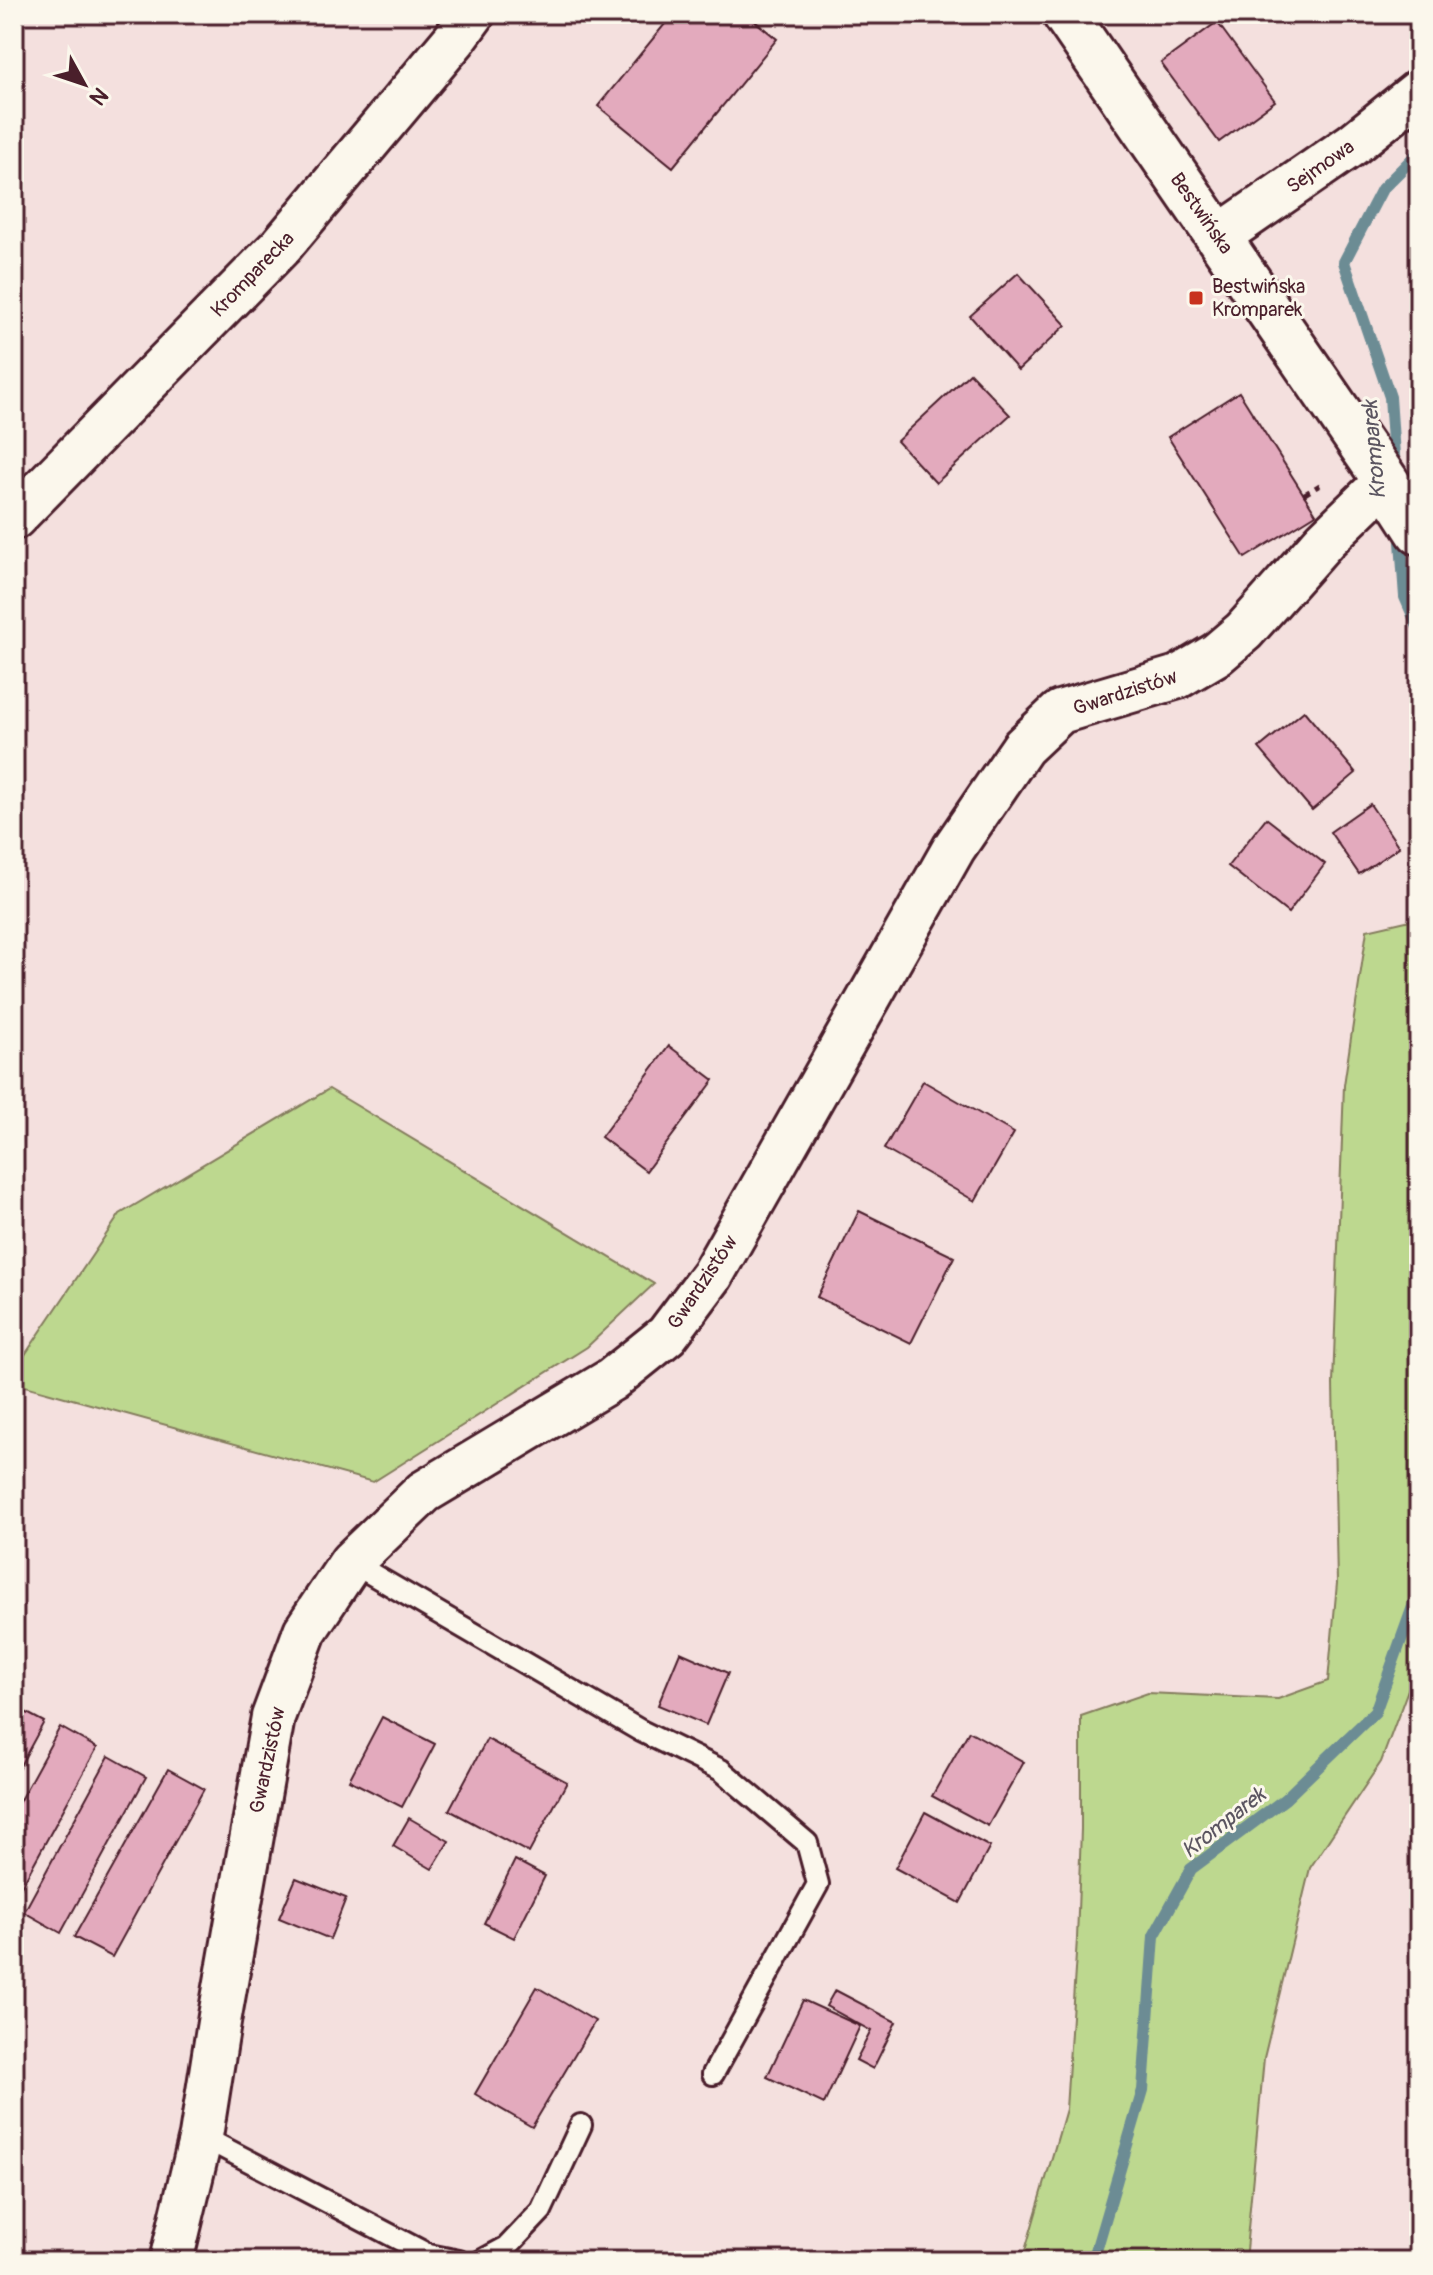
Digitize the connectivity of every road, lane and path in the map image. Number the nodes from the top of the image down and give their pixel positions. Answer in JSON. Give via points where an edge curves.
{"nodes":[{"id":1,"x":473,"y":14,"type":"edge"},
{"id":2,"x":1065,"y":14,"type":"edge"},
{"id":3,"x":1419,"y":91,"type":"edge"},
{"id":4,"x":1218,"y":237,"type":"junction"},
{"id":5,"x":1386,"y":481,"type":"junction"},
{"id":6,"x":14,"y":518,"type":"edge"},
{"id":7,"x":1419,"y":532,"type":"edge"},
{"id":8,"x":351,"y":1562,"type":"junction"},
{"id":9,"x":713,"y":2074,"type":"dead end"},
{"id":10,"x":581,"y":2125,"type":"dead end"},
{"id":11,"x":201,"y":2136,"type":"junction"},
{"id":12,"x":171,"y":2261,"type":"edge"},
{"id":13,"x":459,"y":2261,"type":"edge"},
{"id":14,"x":481,"y":2261,"type":"edge"}],
"edges":[{"from":1,"to":6,"type":"street","name":"Kromparecka","via":[[281,246]]},
{"from":2,"to":4,"type":"street","name":"Bestwińska"},
{"from":3,"to":4,"type":"street","name":"Sejmowa","via":[[1353,144]]},
{"from":4,"to":5,"type":"street","name":"Bestwińska"},
{"from":5,"to":7,"type":"street","name":"Bestwińska"},
{"from":5,"to":8,"type":"street","name":"Gwardzistów","via":[[1217,654],[1178,677],[1060,712],[1023,747],[954,848],[712,1275],[667,1335],[611,1380],[424,1492]]},
{"from":8,"to":9,"type":"lane","via":[[641,1731],[721,1770],[807,1843],[818,1884]]},
{"from":8,"to":11,"type":"street","name":"Gwardzistów","via":[[305,1631],[273,1717]]},
{"from":10,"to":14,"type":"lane","via":[[541,2211],[507,2247]]},
{"from":11,"to":12,"type":"street","name":"Gwardzistów"},
{"from":11,"to":13,"type":"lane","via":[[429,2255]]}]}
